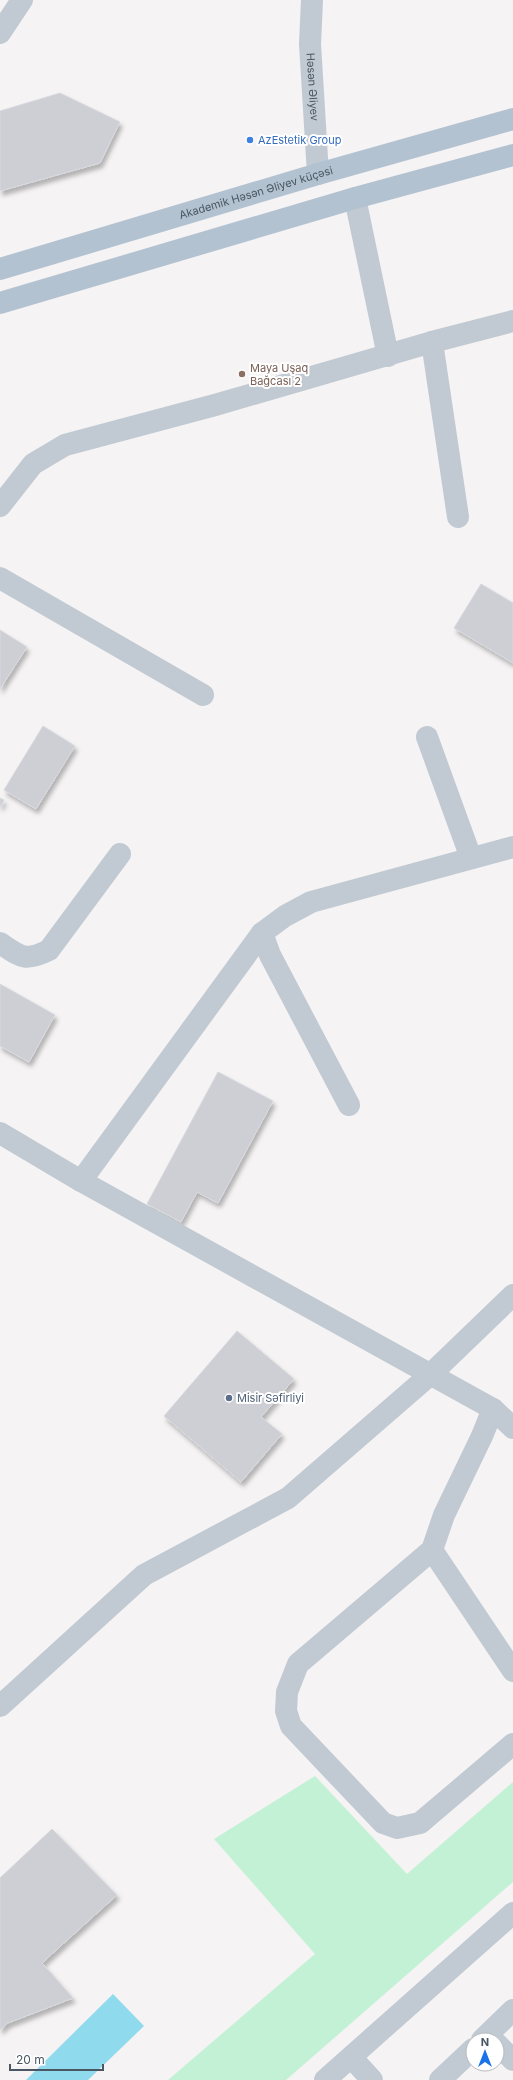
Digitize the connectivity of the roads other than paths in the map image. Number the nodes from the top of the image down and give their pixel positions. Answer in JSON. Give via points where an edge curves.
{"nodes":[{"id":1,"x":22,"y":0,"type":"edge"},
{"id":2,"x":312,"y":0,"type":"edge"},
{"id":3,"x":0,"y":33,"type":"edge"},
{"id":4,"x":513,"y":119,"type":"edge"},
{"id":5,"x":513,"y":154,"type":"edge"},
{"id":6,"x":318,"y":174,"type":"junction"},
{"id":7,"x":355,"y":198,"type":"junction"},
{"id":8,"x":0,"y":269,"type":"edge"},
{"id":9,"x":0,"y":303,"type":"edge"},
{"id":10,"x":513,"y":322,"type":"edge"},
{"id":11,"x":432,"y":342,"type":"junction"},
{"id":12,"x":388,"y":356,"type":"junction"},
{"id":13,"x":0,"y":506,"type":"edge"},
{"id":14,"x":458,"y":518,"type":"dead end"},
{"id":15,"x":0,"y":578,"type":"edge"},
{"id":16,"x":203,"y":695,"type":"dead end"},
{"id":17,"x":427,"y":737,"type":"dead end"},
{"id":18,"x":513,"y":847,"type":"edge"},
{"id":19,"x":120,"y":854,"type":"dead end"},
{"id":20,"x":471,"y":858,"type":"junction"},
{"id":21,"x":262,"y":933,"type":"junction"},
{"id":22,"x":0,"y":943,"type":"edge"},
{"id":23,"x":349,"y":1105,"type":"dead end"},
{"id":24,"x":0,"y":1133,"type":"edge"},
{"id":25,"x":81,"y":1181,"type":"junction"},
{"id":26,"x":513,"y":1295,"type":"edge"},
{"id":27,"x":430,"y":1374,"type":"junction"},
{"id":28,"x":492,"y":1409,"type":"junction"},
{"id":29,"x":513,"y":1428,"type":"edge"},
{"id":30,"x":432,"y":1550,"type":"junction"},
{"id":31,"x":513,"y":1671,"type":"edge"},
{"id":32,"x":0,"y":1706,"type":"edge"},
{"id":33,"x":513,"y":1744,"type":"edge"},
{"id":34,"x":513,"y":1913,"type":"edge"},
{"id":35,"x":513,"y":2010,"type":"edge"},
{"id":36,"x":495,"y":2032,"type":"edge"},
{"id":37,"x":351,"y":2057,"type":"junction"},
{"id":38,"x":465,"y":2059,"type":"edge"},
{"id":39,"x":325,"y":2080,"type":"edge"},
{"id":40,"x":372,"y":2080,"type":"edge"},
{"id":41,"x":440,"y":2080,"type":"edge"}],
"edges":[{"from":1,"to":3,"type":"street"},
{"from":2,"to":6,"type":"street","name":"Həsən Əliyev","via":[[310,44]]},
{"from":4,"to":6,"type":"main road","name":"Akademik Həsən Əliyev küçəsi"},
{"from":5,"to":7,"type":"main road"},
{"from":6,"to":8,"type":"main road","name":"Akademik Həsən Əliyev küçəsi"},
{"from":7,"to":9,"type":"main road"},
{"from":7,"to":12,"type":"street"},
{"from":10,"to":11,"type":"street"},
{"from":11,"to":12,"type":"street"},
{"from":11,"to":14,"type":"street"},
{"from":12,"to":13,"type":"street","via":[[65,445],[33,464]]},
{"from":15,"to":16,"type":"street"},
{"from":17,"to":20,"type":"street"},
{"from":18,"to":20,"type":"street"},
{"from":19,"to":22,"type":"street","via":[[49,950],[34,957],[20,956]]},
{"from":20,"to":21,"type":"street","via":[[311,902],[285,916]]},
{"from":21,"to":23,"type":"street","via":[[270,955]]},
{"from":21,"to":25,"type":"street"},
{"from":24,"to":25,"type":"street"},
{"from":25,"to":27,"type":"street"},
{"from":26,"to":27,"type":"street"},
{"from":27,"to":28,"type":"street"},
{"from":27,"to":32,"type":"street","via":[[288,1498],[144,1575]]},
{"from":28,"to":29,"type":"street"},
{"from":28,"to":30,"type":"street","via":[[482,1436],[444,1515]]},
{"from":30,"to":31,"type":"street"},
{"from":30,"to":33,"type":"street","via":[[298,1664],[287,1692],[286,1711],[291,1726],[383,1823],[397,1828],[420,1823]]},
{"from":34,"to":37,"type":"street"},
{"from":35,"to":36,"type":"street"},
{"from":37,"to":39,"type":"street"},
{"from":37,"to":40,"type":"street"},
{"from":38,"to":41,"type":"street"}]}
